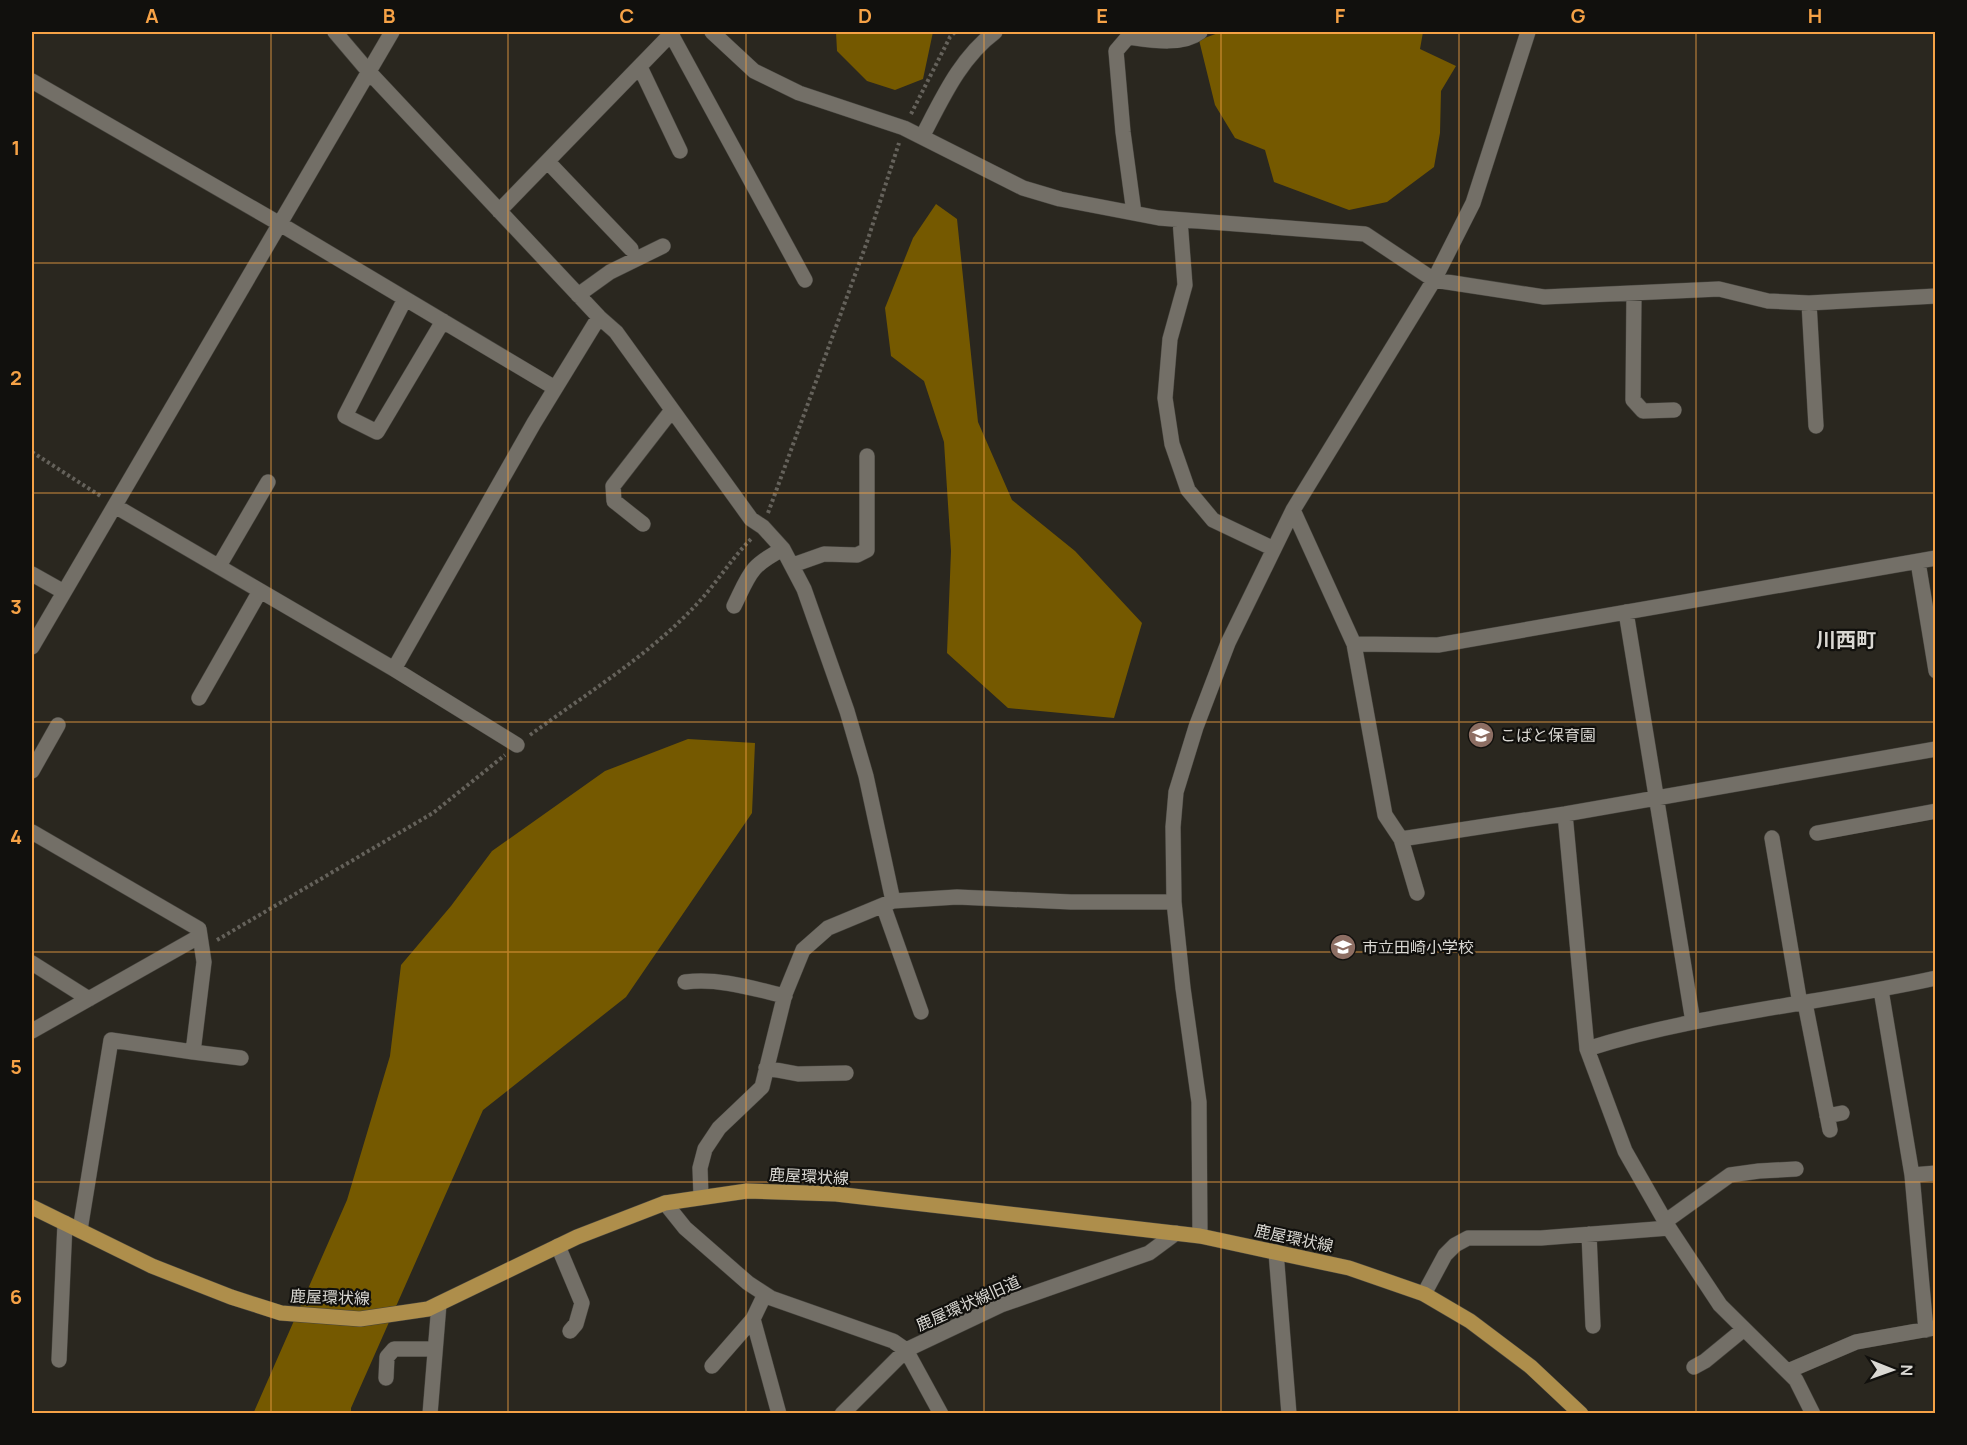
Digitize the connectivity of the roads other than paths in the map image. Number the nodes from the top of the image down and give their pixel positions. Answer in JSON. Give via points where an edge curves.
{"nodes":[{"id":1,"x":335,"y":32,"type":"edge"},
{"id":2,"x":392,"y":32,"type":"edge"},
{"id":3,"x":712,"y":32,"type":"edge"},
{"id":4,"x":995,"y":32,"type":"edge"},
{"id":5,"x":1200,"y":32,"type":"edge"},
{"id":6,"x":1528,"y":32,"type":"edge"},
{"id":7,"x":672,"y":33,"type":"edge"},
{"id":8,"x":640,"y":67,"type":"junction"},
{"id":9,"x":369,"y":72,"type":"junction"},
{"id":10,"x":32,"y":81,"type":"edge"},
{"id":11,"x":922,"y":137,"type":"junction"},
{"id":12,"x":680,"y":152,"type":"dead end"},
{"id":13,"x":548,"y":162,"type":"junction"},
{"id":14,"x":499,"y":211,"type":"junction"},
{"id":15,"x":1134,"y":213,"type":"junction"},
{"id":16,"x":1180,"y":220,"type":"junction"},
{"id":17,"x":280,"y":224,"type":"junction"},
{"id":18,"x":663,"y":246,"type":"dead end"},
{"id":19,"x":631,"y":249,"type":"dead end"},
{"id":20,"x":805,"y":280,"type":"dead end"},
{"id":21,"x":1434,"y":280,"type":"junction"},
{"id":22,"x":1634,"y":293,"type":"junction"},
{"id":23,"x":578,"y":295,"type":"junction"},
{"id":24,"x":1935,"y":296,"type":"edge"},
{"id":25,"x":405,"y":299,"type":"junction"},
{"id":26,"x":1809,"y":303,"type":"junction"},
{"id":27,"x":599,"y":317,"type":"junction"},
{"id":28,"x":443,"y":321,"type":"junction"},
{"id":29,"x":555,"y":388,"type":"junction"},
{"id":30,"x":672,"y":410,"type":"junction"},
{"id":31,"x":1674,"y":410,"type":"dead end"},
{"id":32,"x":1816,"y":426,"type":"dead end"},
{"id":33,"x":867,"y":456,"type":"dead end"},
{"id":34,"x":268,"y":482,"type":"dead end"},
{"id":35,"x":115,"y":506,"type":"junction"},
{"id":36,"x":1293,"y":510,"type":"junction"},
{"id":37,"x":643,"y":524,"type":"dead end"},
{"id":38,"x":783,"y":549,"type":"junction"},
{"id":39,"x":1274,"y":549,"type":"junction"},
{"id":40,"x":1935,"y":558,"type":"edge"},
{"id":41,"x":1918,"y":561,"type":"junction"},
{"id":42,"x":793,"y":565,"type":"junction"},
{"id":43,"x":219,"y":566,"type":"junction"},
{"id":44,"x":32,"y":574,"type":"edge"},
{"id":45,"x":260,"y":591,"type":"junction"},
{"id":46,"x":64,"y":592,"type":"junction"},
{"id":47,"x":734,"y":606,"type":"dead end"},
{"id":48,"x":1626,"y":612,"type":"junction"},
{"id":49,"x":1354,"y":644,"type":"junction"},
{"id":50,"x":32,"y":647,"type":"edge"},
{"id":51,"x":394,"y":669,"type":"junction"},
{"id":52,"x":1935,"y":671,"type":"edge"},
{"id":53,"x":199,"y":698,"type":"dead end"},
{"id":54,"x":58,"y":726,"type":"dead end"},
{"id":55,"x":517,"y":745,"type":"road end"},
{"id":56,"x":1935,"y":749,"type":"edge"},
{"id":57,"x":32,"y":771,"type":"edge"},
{"id":58,"x":1657,"y":798,"type":"junction"},
{"id":59,"x":1935,"y":811,"type":"edge"},
{"id":60,"x":1565,"y":814,"type":"junction"},
{"id":61,"x":32,"y":832,"type":"edge"},
{"id":62,"x":1817,"y":833,"type":"dead end"},
{"id":63,"x":1772,"y":838,"type":"dead end"},
{"id":64,"x":1401,"y":839,"type":"junction"},
{"id":65,"x":1417,"y":893,"type":"dead end"},
{"id":66,"x":1174,"y":902,"type":"junction"},
{"id":67,"x":888,"y":903,"type":"junction"},
{"id":68,"x":201,"y":942,"type":"junction"},
{"id":69,"x":32,"y":963,"type":"edge"},
{"id":70,"x":1935,"y":978,"type":"edge"},
{"id":71,"x":685,"y":982,"type":"dead end"},
{"id":72,"x":1881,"y":990,"type":"junction"},
{"id":73,"x":785,"y":996,"type":"junction"},
{"id":74,"x":89,"y":999,"type":"junction"},
{"id":75,"x":1803,"y":1004,"type":"junction"},
{"id":76,"x":921,"y":1012,"type":"dead end"},
{"id":77,"x":1694,"y":1022,"type":"junction"},
{"id":78,"x":32,"y":1031,"type":"edge"},
{"id":79,"x":1587,"y":1049,"type":"junction"},
{"id":80,"x":193,"y":1052,"type":"junction"},
{"id":81,"x":241,"y":1058,"type":"dead end"},
{"id":82,"x":766,"y":1068,"type":"junction"},
{"id":83,"x":846,"y":1073,"type":"dead end"},
{"id":84,"x":1833,"y":1120,"type":"dead end"},
{"id":85,"x":1796,"y":1169,"type":"dead end"},
{"id":86,"x":1935,"y":1173,"type":"edge"},
{"id":87,"x":1912,"y":1175,"type":"junction"},
{"id":88,"x":701,"y":1196,"type":"junction"},
{"id":89,"x":666,"y":1203,"type":"junction"},
{"id":90,"x":32,"y":1207,"type":"edge"},
{"id":91,"x":65,"y":1223,"type":"junction"},
{"id":92,"x":1667,"y":1224,"type":"junction"},
{"id":93,"x":80,"y":1230,"type":"junction"},
{"id":94,"x":1176,"y":1233,"type":"junction"},
{"id":95,"x":1589,"y":1234,"type":"junction"},
{"id":96,"x":1200,"y":1236,"type":"junction"},
{"id":97,"x":558,"y":1246,"type":"junction"},
{"id":98,"x":1276,"y":1252,"type":"junction"},
{"id":99,"x":765,"y":1294,"type":"junction"},
{"id":100,"x":1424,"y":1294,"type":"junction"},
{"id":101,"x":439,"y":1304,"type":"junction"},
{"id":102,"x":753,"y":1319,"type":"junction"},
{"id":103,"x":1593,"y":1326,"type":"dead end"},
{"id":104,"x":1744,"y":1329,"type":"junction"},
{"id":105,"x":1931,"y":1329,"type":"edge"},
{"id":106,"x":570,"y":1331,"type":"dead end"},
{"id":107,"x":435,"y":1349,"type":"junction"},
{"id":108,"x":906,"y":1350,"type":"junction"},
{"id":109,"x":59,"y":1360,"type":"dead end"},
{"id":110,"x":712,"y":1366,"type":"dead end"},
{"id":111,"x":1694,"y":1367,"type":"dead end"},
{"id":112,"x":1788,"y":1371,"type":"junction"},
{"id":113,"x":386,"y":1378,"type":"dead end"},
{"id":114,"x":430,"y":1413,"type":"edge"},
{"id":115,"x":779,"y":1413,"type":"edge"},
{"id":116,"x":842,"y":1413,"type":"edge"},
{"id":117,"x":941,"y":1413,"type":"edge"},
{"id":118,"x":1289,"y":1413,"type":"edge"},
{"id":119,"x":1581,"y":1413,"type":"edge"},
{"id":120,"x":1812,"y":1413,"type":"edge"}],
"edges":[{"from":1,"to":9,"type":"street"},
{"from":2,"to":9,"type":"street"},
{"from":3,"to":11,"type":"street","via":[[754,71],[800,93]]},
{"from":4,"to":11,"type":"street","via":[[955,75]]},
{"from":5,"to":15,"type":"street","via":[[1193,37],[1159,41],[1128,37],[1116,51]]},
{"from":6,"to":21,"type":"street","via":[[1473,203]]},
{"from":7,"to":8,"type":"street"},
{"from":7,"to":20,"type":"street"},
{"from":8,"to":12,"type":"street"},
{"from":8,"to":13,"type":"street"},
{"from":9,"to":14,"type":"street"},
{"from":9,"to":17,"type":"street"},
{"from":10,"to":17,"type":"street"},
{"from":11,"to":15,"type":"street","via":[[1023,188]]},
{"from":13,"to":14,"type":"street"},
{"from":13,"to":19,"type":"street"},
{"from":14,"to":23,"type":"street"},
{"from":15,"to":16,"type":"street"},
{"from":16,"to":21,"type":"street","via":[[1365,234]]},
{"from":16,"to":39,"type":"street","via":[[1185,285],[1170,339],[1165,398],[1172,444],[1188,490],[1213,520]]},
{"from":17,"to":25,"type":"street"},
{"from":17,"to":35,"type":"street"},
{"from":18,"to":23,"type":"street","via":[[610,272]]},
{"from":21,"to":22,"type":"street","via":[[1544,297]]},
{"from":21,"to":36,"type":"street"},
{"from":22,"to":26,"type":"street","via":[[1719,289],[1768,301]]},
{"from":22,"to":31,"type":"street","via":[[1633,400],[1643,411]]},
{"from":23,"to":27,"type":"street"},
{"from":24,"to":26,"type":"street"},
{"from":25,"to":28,"type":"street"},
{"from":25,"to":28,"type":"street","via":[[345,416],[377,432]]},
{"from":26,"to":32,"type":"street"},
{"from":27,"to":29,"type":"street"},
{"from":27,"to":30,"type":"street","via":[[616,332]]},
{"from":28,"to":29,"type":"street"},
{"from":29,"to":51,"type":"street"},
{"from":30,"to":37,"type":"street","via":[[613,486],[614,501]]},
{"from":30,"to":38,"type":"street","via":[[751,519]]},
{"from":33,"to":42,"type":"street","via":[[867,550],[857,555],[824,554]]},
{"from":34,"to":43,"type":"street"},
{"from":35,"to":43,"type":"street"},
{"from":35,"to":46,"type":"street"},
{"from":36,"to":39,"type":"street"},
{"from":36,"to":49,"type":"street"},
{"from":38,"to":42,"type":"street"},
{"from":38,"to":47,"type":"street","via":[[751,570]]},
{"from":39,"to":66,"type":"street","via":[[1228,643],[1176,792]]},
{"from":40,"to":41,"type":"street"},
{"from":41,"to":48,"type":"street"},
{"from":41,"to":52,"type":"street"},
{"from":42,"to":67,"type":"street","via":[[847,711],[866,776]]},
{"from":43,"to":45,"type":"street"},
{"from":44,"to":46,"type":"street"},
{"from":45,"to":51,"type":"street"},
{"from":45,"to":53,"type":"street"},
{"from":46,"to":50,"type":"street"},
{"from":48,"to":49,"type":"street","via":[[1438,645]]},
{"from":48,"to":58,"type":"street"},
{"from":49,"to":64,"type":"street","via":[[1385,815]]},
{"from":51,"to":55,"type":"street"},
{"from":54,"to":57,"type":"street"},
{"from":56,"to":58,"type":"street"},
{"from":58,"to":60,"type":"street"},
{"from":58,"to":77,"type":"street"},
{"from":59,"to":62,"type":"street"},
{"from":60,"to":64,"type":"street"},
{"from":60,"to":79,"type":"street"},
{"from":61,"to":68,"type":"street","via":[[199,929]]},
{"from":63,"to":75,"type":"street"},
{"from":64,"to":65,"type":"street"},
{"from":66,"to":67,"type":"street","via":[[957,897]]},
{"from":66,"to":96,"type":"street","via":[[1199,1102]]},
{"from":67,"to":73,"type":"street","via":[[828,928],[803,950]]},
{"from":67,"to":76,"type":"street"},
{"from":68,"to":74,"type":"street"},
{"from":68,"to":80,"type":"street","via":[[204,962]]},
{"from":69,"to":74,"type":"street"},
{"from":70,"to":72,"type":"street"},
{"from":71,"to":73,"type":"street","via":[[730,983]]},
{"from":72,"to":75,"type":"street"},
{"from":72,"to":87,"type":"street"},
{"from":73,"to":82,"type":"street"},
{"from":74,"to":78,"type":"street"},
{"from":75,"to":77,"type":"street"},
{"from":75,"to":84,"type":"street"},
{"from":77,"to":79,"type":"street"},
{"from":79,"to":92,"type":"street","via":[[1625,1151]]},
{"from":80,"to":81,"type":"street"},
{"from":80,"to":93,"type":"street","via":[[111,1040]]},
{"from":82,"to":83,"type":"street","via":[[798,1074]]},
{"from":82,"to":88,"type":"street","via":[[762,1087],[719,1128],[705,1149],[700,1168]]},
{"from":85,"to":92,"type":"street","via":[[1730,1175]]},
{"from":86,"to":87,"type":"street"},
{"from":87,"to":105,"type":"street"},
{"from":88,"to":89,"type":"main road","name":"鹿屋環状線"},
{"from":88,"to":94,"type":"main road","name":"鹿屋環状線","via":[[747,1191],[836,1194]]},
{"from":89,"to":97,"type":"main road","name":"鹿屋環状線"},
{"from":89,"to":99,"type":"street","name":"鹿屋環状線旧道","via":[[685,1228]]},
{"from":90,"to":91,"type":"main road","name":"鹿屋環状線"},
{"from":91,"to":93,"type":"main road","name":"鹿屋環状線"},
{"from":91,"to":109,"type":"street"},
{"from":92,"to":95,"type":"street"},
{"from":92,"to":104,"type":"street","via":[[1720,1305]]},
{"from":93,"to":101,"type":"main road","name":"鹿屋環状線","via":[[152,1266],[281,1313],[360,1319]]},
{"from":94,"to":96,"type":"main road","name":"鹿屋環状線"},
{"from":94,"to":108,"type":"street","name":"鹿屋環状線旧道","via":[[1149,1253],[1000,1305]]},
{"from":95,"to":100,"type":"street","via":[[1468,1238],[1445,1255]]},
{"from":95,"to":103,"type":"street"},
{"from":96,"to":98,"type":"main road","name":"鹿屋環状線"},
{"from":97,"to":101,"type":"main road","name":"鹿屋環状線"},
{"from":97,"to":106,"type":"street","via":[[582,1303]]},
{"from":98,"to":100,"type":"main road","name":"鹿屋環状線","via":[[1348,1268]]},
{"from":98,"to":118,"type":"street"},
{"from":99,"to":102,"type":"street"},
{"from":99,"to":108,"type":"street","name":"鹿屋環状線旧道","via":[[893,1341]]},
{"from":100,"to":119,"type":"main road","name":"鹿屋環状線","via":[[1479,1327]]},
{"from":101,"to":107,"type":"street"},
{"from":102,"to":110,"type":"street"},
{"from":102,"to":115,"type":"street"},
{"from":104,"to":111,"type":"street"},
{"from":104,"to":112,"type":"street"},
{"from":105,"to":112,"type":"street","via":[[1856,1342]]},
{"from":107,"to":113,"type":"street","via":[[394,1349],[387,1357]]},
{"from":107,"to":114,"type":"street"},
{"from":108,"to":116,"type":"street"},
{"from":108,"to":117,"type":"street"},
{"from":112,"to":120,"type":"street"}]}
